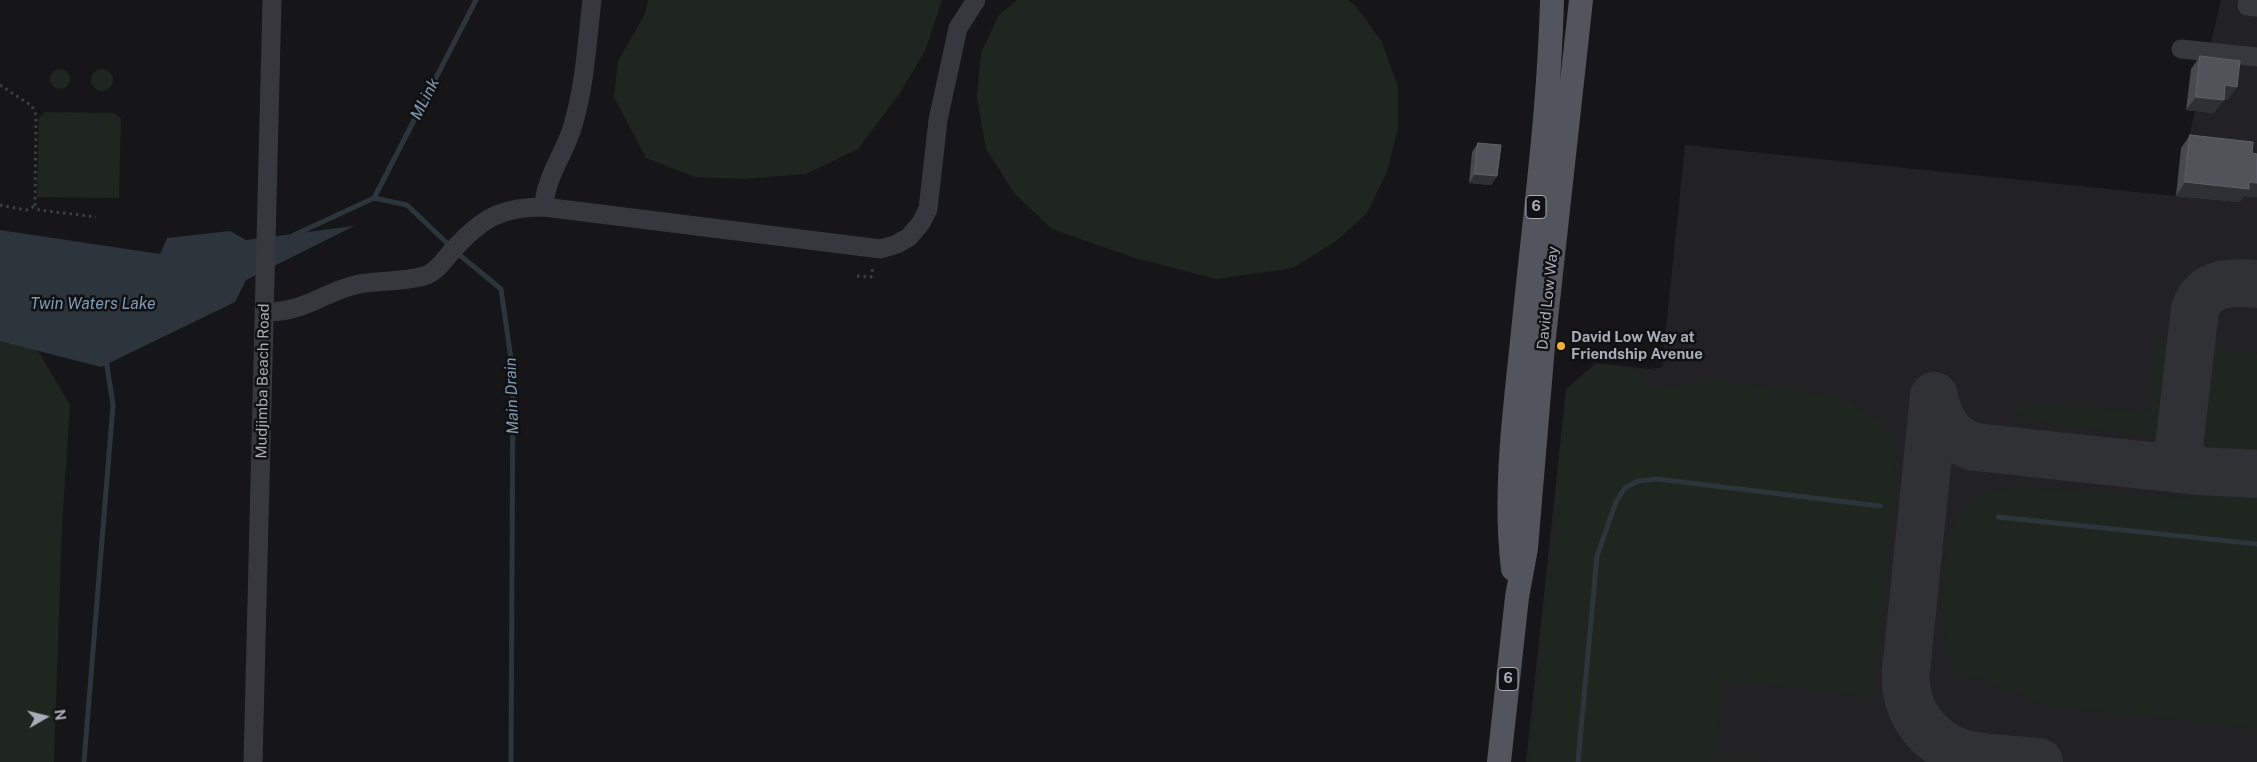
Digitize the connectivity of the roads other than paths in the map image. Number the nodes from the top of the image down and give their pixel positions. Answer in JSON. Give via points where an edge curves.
{"nodes":[{"id":1,"x":272,"y":0,"type":"edge"},
{"id":2,"x":592,"y":0,"type":"edge"},
{"id":3,"x":976,"y":0,"type":"edge"},
{"id":4,"x":1552,"y":0,"type":"edge"},
{"id":5,"x":1581,"y":0,"type":"edge"},
{"id":6,"x":2181,"y":49,"type":"dead end"},
{"id":7,"x":2257,"y":57,"type":"edge"},
{"id":8,"x":544,"y":207,"type":"junction"},
{"id":9,"x":264,"y":312,"type":"junction"},
{"id":10,"x":1526,"y":415,"type":"junction"},
{"id":11,"x":253,"y":762,"type":"edge"},
{"id":12,"x":1499,"y":762,"type":"edge"}],
"edges":[{"from":1,"to":9,"type":"street","name":"Mudjimba Beach Road"},
{"from":2,"to":8,"type":"street","via":[[576,114],[545,190]]},
{"from":3,"to":8,"type":"street","via":[[958,28],[938,120],[928,209],[910,237],[897,244],[881,249]]},
{"from":4,"to":10,"type":"main road","name":"David Low Way","number":"6"},
{"from":5,"to":10,"type":"main road","name":"David Low Way","number":"6"},
{"from":6,"to":7,"type":"street"},
{"from":8,"to":9,"type":"street","via":[[525,207],[498,214],[474,227],[439,267],[428,274],[342,288],[294,310]]},
{"from":9,"to":11,"type":"street","name":"Mudjimba Beach Road"},
{"from":10,"to":12,"type":"main road","name":"David Low Way","number":"6","via":[[1511,548],[1517,596]]}]}
